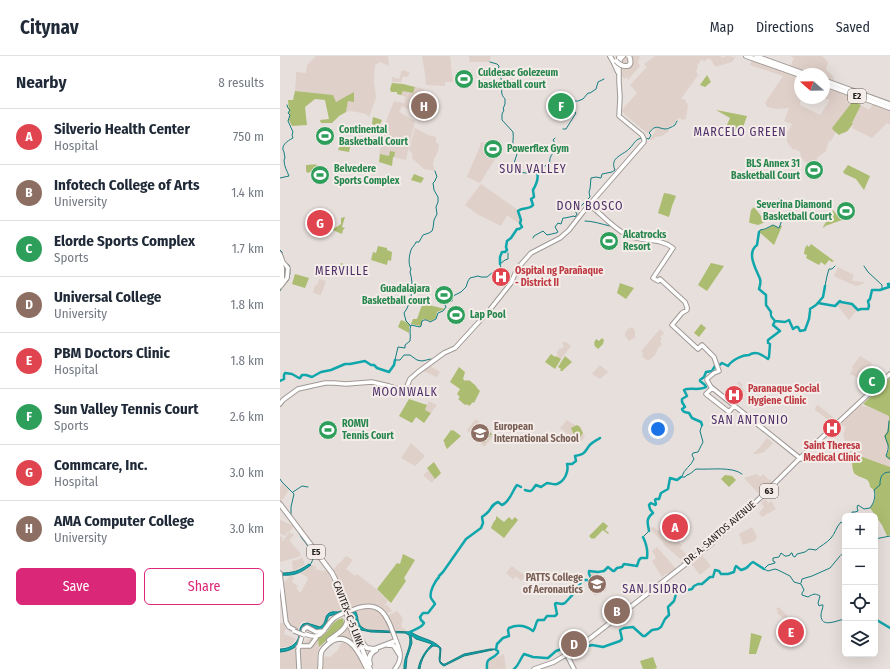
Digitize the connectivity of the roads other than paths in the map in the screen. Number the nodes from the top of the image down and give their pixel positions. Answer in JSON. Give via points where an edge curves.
{"nodes":[{"id":1,"x":610,"y":56,"type":"edge"},
{"id":2,"x":619,"y":56,"type":"edge"},
{"id":3,"x":623,"y":56,"type":"edge"},
{"id":4,"x":629,"y":56,"type":"edge"},
{"id":5,"x":748,"y":56,"type":"edge"},
{"id":6,"x":756,"y":56,"type":"edge"},
{"id":7,"x":617,"y":64,"type":"junction"},
{"id":8,"x":794,"y":70,"type":"edge"},
{"id":9,"x":618,"y":72,"type":"junction"},
{"id":10,"x":794,"y":72,"type":"edge"},
{"id":11,"x":830,"y":85,"type":"edge"},
{"id":12,"x":890,"y":107,"type":"edge"},
{"id":13,"x":590,"y":205,"type":"junction"},
{"id":14,"x":280,"y":255,"type":"edge"},
{"id":15,"x":280,"y":262,"type":"edge"},
{"id":16,"x":282,"y":268,"type":"junction"},
{"id":17,"x":286,"y":278,"type":"junction"},
{"id":18,"x":281,"y":284,"type":"edge"},
{"id":19,"x":890,"y":376,"type":"edge"},
{"id":20,"x":712,"y":388,"type":"junction"},
{"id":21,"x":280,"y":404,"type":"edge"},
{"id":22,"x":734,"y":406,"type":"junction"},
{"id":23,"x":800,"y":459,"type":"junction"},
{"id":24,"x":280,"y":505,"type":"edge"},
{"id":25,"x":280,"y":575,"type":"edge"},
{"id":26,"x":280,"y":584,"type":"edge"},
{"id":27,"x":283,"y":599,"type":"junction"},
{"id":28,"x":352,"y":612,"type":"junction"},
{"id":29,"x":324,"y":631,"type":"junction"},
{"id":30,"x":316,"y":632,"type":"junction"},
{"id":31,"x":392,"y":632,"type":"junction"},
{"id":32,"x":304,"y":634,"type":"junction"},
{"id":33,"x":309,"y":637,"type":"junction"},
{"id":34,"x":315,"y":637,"type":"junction"},
{"id":35,"x":395,"y":642,"type":"junction"},
{"id":36,"x":312,"y":643,"type":"junction"},
{"id":37,"x":302,"y":644,"type":"junction"},
{"id":38,"x":388,"y":644,"type":"junction"},
{"id":39,"x":399,"y":654,"type":"junction"},
{"id":40,"x":568,"y":655,"type":"junction"},
{"id":41,"x":300,"y":669,"type":"edge"},
{"id":42,"x":319,"y":669,"type":"edge"},
{"id":43,"x":369,"y":669,"type":"edge"},
{"id":44,"x":394,"y":669,"type":"edge"},
{"id":45,"x":534,"y":669,"type":"edge"},
{"id":46,"x":540,"y":669,"type":"edge"},
{"id":47,"x":574,"y":669,"type":"edge"}],
"edges":[{"from":1,"to":4,"type":"highway","bridge":true,"via":[[623,66],[627,66],[631,62]]},
{"from":1,"to":7,"type":"highway"},
{"from":2,"to":7,"type":"main road"},
{"from":3,"to":9,"type":"highway"},
{"from":5,"to":10,"type":"highway"},
{"from":6,"to":8,"type":"main road"},
{"from":7,"to":9,"type":"highway"},
{"from":9,"to":13,"type":"main road","via":[[619,116],[644,138],[643,143]]},
{"from":11,"to":12,"type":"highway","number":"E2"},
{"from":13,"to":20,"type":"main road","via":[[627,235],[665,243],[674,249],[653,278],[685,302],[687,310],[672,325],[698,349],[702,345],[714,357],[718,368],[707,378]]},
{"from":13,"to":21,"type":"main road","via":[[560,238],[530,254],[488,312],[455,348],[444,353],[410,379],[405,391],[372,382],[335,382],[298,389]]},
{"from":14,"to":17,"type":"main road","via":[[282,263],[287,268]]},
{"from":14,"to":18,"type":"main road","via":[[288,268],[287,278]]},
{"from":15,"to":16,"type":"highway"},
{"from":16,"to":17,"type":"highway"},
{"from":16,"to":18,"type":"highway"},
{"from":17,"to":18,"type":"main road"},
{"from":19,"to":23,"type":"main road","name":"DR. A. SANTOS AVENUE","number":"63"},
{"from":20,"to":22,"type":"main road"},
{"from":20,"to":22,"type":"main road","via":[[706,394],[729,412]]},
{"from":22,"to":23,"type":"main road"},
{"from":23,"to":40,"type":"main road","name":"DR. A. SANTOS AVENUE","number":"63","via":[[690,561]]},
{"from":24,"to":28,"type":"highway","name":"CAVITEX–C-5 LINK","number":"E5","bridge":true,"via":[[332,573]]},
{"from":25,"to":27,"type":"main road"},
{"from":26,"to":27,"type":"main road"},
{"from":27,"to":32,"type":"main road","bridge":true,"via":[[285,624],[288,628]]},
{"from":28,"to":29,"type":"main road","via":[[335,618]]},
{"from":28,"to":31,"type":"main road","via":[[367,606],[377,608],[384,614]]},
{"from":28,"to":34,"type":"main road","via":[[337,618],[324,634]]},
{"from":28,"to":38,"type":"highway","via":[[352,620],[366,648],[373,649]]},
{"from":28,"to":42,"type":"highway","via":[[345,627],[320,650]]},
{"from":28,"to":43,"type":"highway","name":"CAVITEX–C-5 LINK","number":"E5","via":[[358,640]]},
{"from":29,"to":30,"type":"main road"},
{"from":29,"to":34,"type":"main road"},
{"from":30,"to":34,"type":"main road"},
{"from":30,"to":37,"type":"main road","via":[[305,628]]},
{"from":31,"to":35,"type":"main road"},
{"from":31,"to":38,"type":"highway","via":[[392,640]]},
{"from":31,"to":44,"type":"main road","via":[[401,656]]},
{"from":32,"to":33,"type":"main road"},
{"from":32,"to":34,"type":"main road"},
{"from":33,"to":34,"type":"main road"},
{"from":33,"to":36,"type":"main road"},
{"from":34,"to":36,"type":"main road"},
{"from":35,"to":38,"type":"highway"},
{"from":35,"to":39,"type":"main road"},
{"from":36,"to":37,"type":"main road","via":[[310,646]]},
{"from":37,"to":41,"type":"main road","via":[[298,647]]},
{"from":38,"to":39,"type":"highway","via":[[394,646]]},
{"from":38,"to":43,"type":"highway","via":[[371,654]]},
{"from":39,"to":44,"type":"main road"},
{"from":40,"to":45,"type":"main road","name":"DR. A. SANTOS AVENUE","number":"63"},
{"from":40,"to":46,"type":"main road","name":"DR. A. SANTOS AVENUE","number":"63"},
{"from":40,"to":47,"type":"main road"},
{"from":42,"to":43,"type":"highway","via":[[322,651],[331,642],[340,639],[352,644]]}]}
